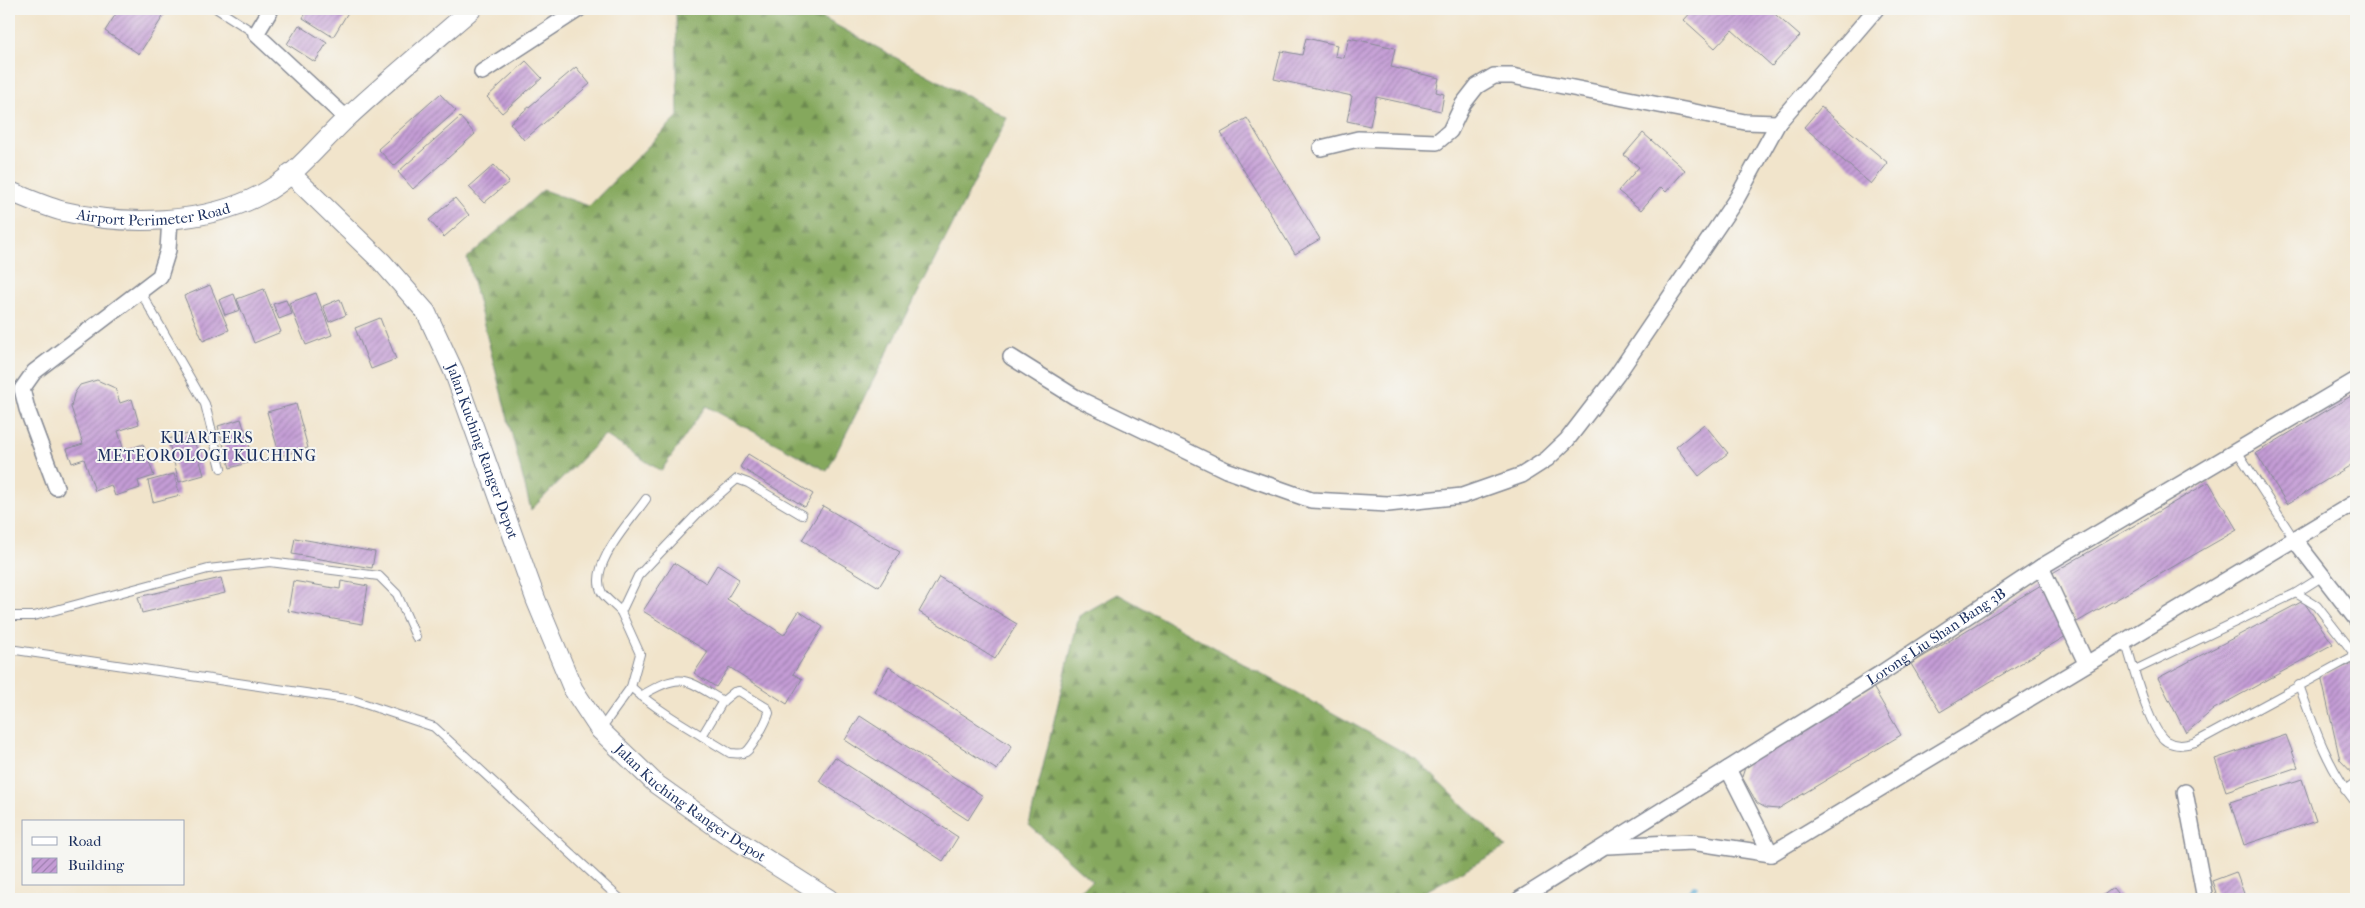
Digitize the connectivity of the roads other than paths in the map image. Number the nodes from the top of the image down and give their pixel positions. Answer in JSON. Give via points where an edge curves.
{"nodes":[{"id":1,"x":217,"y":9,"type":"edge"},
{"id":2,"x":271,"y":9,"type":"edge"},
{"id":3,"x":472,"y":9,"type":"edge"},
{"id":4,"x":579,"y":9,"type":"edge"},
{"id":5,"x":1876,"y":9,"type":"edge"},
{"id":6,"x":256,"y":34,"type":"junction"},
{"id":7,"x":482,"y":72,"type":"dead end"},
{"id":8,"x":346,"y":118,"type":"junction"},
{"id":9,"x":1778,"y":122,"type":"junction"},
{"id":10,"x":1321,"y":148,"type":"dead end"},
{"id":11,"x":290,"y":173,"type":"junction"},
{"id":12,"x":9,"y":191,"type":"edge"},
{"id":13,"x":170,"y":219,"type":"junction"},
{"id":14,"x":140,"y":291,"type":"junction"},
{"id":15,"x":1011,"y":357,"type":"dead end"},
{"id":16,"x":2356,"y":380,"type":"edge"},
{"id":17,"x":2237,"y":451,"type":"junction"},
{"id":18,"x":221,"y":468,"type":"dead end"},
{"id":19,"x":56,"y":487,"type":"dead end"},
{"id":20,"x":646,"y":499,"type":"dead end"},
{"id":21,"x":2356,"y":502,"type":"edge"},
{"id":22,"x":802,"y":515,"type":"dead end"},
{"id":23,"x":2294,"y":540,"type":"junction"},
{"id":24,"x":2041,"y":567,"type":"junction"},
{"id":25,"x":2323,"y":576,"type":"junction"},
{"id":26,"x":2296,"y":593,"type":"junction"},
{"id":27,"x":622,"y":612,"type":"junction"},
{"id":28,"x":9,"y":616,"type":"edge"},
{"id":29,"x":2356,"y":619,"type":"edge"},
{"id":30,"x":416,"y":638,"type":"dead end"},
{"id":31,"x":2125,"y":640,"type":"junction"},
{"id":32,"x":9,"y":649,"type":"edge"},
{"id":33,"x":2356,"y":656,"type":"edge"},
{"id":34,"x":2086,"y":663,"type":"junction"},
{"id":35,"x":2135,"y":670,"type":"junction"},
{"id":36,"x":2299,"y":684,"type":"junction"},
{"id":37,"x":630,"y":687,"type":"junction"},
{"id":38,"x":641,"y":696,"type":"junction"},
{"id":39,"x":724,"y":701,"type":"junction"},
{"id":40,"x":600,"y":730,"type":"junction"},
{"id":41,"x":702,"y":736,"type":"junction"},
{"id":42,"x":1728,"y":769,"type":"junction"},
{"id":43,"x":2356,"y":782,"type":"edge"},
{"id":44,"x":2345,"y":790,"type":"junction"},
{"id":45,"x":2185,"y":792,"type":"dead end"},
{"id":46,"x":2356,"y":804,"type":"edge"},
{"id":47,"x":1604,"y":847,"type":"junction"},
{"id":48,"x":1771,"y":854,"type":"junction"},
{"id":49,"x":620,"y":899,"type":"edge"},
{"id":50,"x":829,"y":899,"type":"edge"},
{"id":51,"x":1520,"y":899,"type":"edge"},
{"id":52,"x":2205,"y":899,"type":"edge"}],
"edges":[{"from":1,"to":6,"type":"lane"},
{"from":2,"to":6,"type":"street"},
{"from":3,"to":8,"type":"street"},
{"from":4,"to":7,"type":"street"},
{"from":5,"to":9,"type":"street"},
{"from":6,"to":8,"type":"street"},
{"from":8,"to":11,"type":"street"},
{"from":9,"to":10,"type":"street","via":[[1745,122],[1529,79],[1494,76],[1477,86],[1463,104],[1450,131],[1437,142],[1358,139]]},
{"from":9,"to":15,"type":"street","via":[[1737,198],[1617,374],[1567,440],[1522,476],[1462,496],[1388,504],[1311,500],[1226,470],[1075,397]]},
{"from":11,"to":13,"type":"street","name":"Airport Perimeter Road","via":[[263,194],[240,203]]},
{"from":11,"to":40,"type":"street","name":"Jalan Kuching Ranger Depot","via":[[382,262],[426,312],[454,372],[536,600],[573,689]]},
{"from":12,"to":13,"type":"street","name":"Airport Perimeter Road","via":[[61,210],[115,220]]},
{"from":13,"to":14,"type":"street","via":[[168,250],[160,276]]},
{"from":14,"to":18,"type":"lane","via":[[205,404]]},
{"from":14,"to":19,"type":"street","via":[[34,372],[22,389]]},
{"from":16,"to":17,"type":"street","name":"Lorong Liu Shan Bang 3B"},
{"from":17,"to":23,"type":"lane"},
{"from":17,"to":24,"type":"street","name":"Lorong Liu Shan Bang 3B"},
{"from":20,"to":27,"type":"lane","via":[[602,562],[598,577],[602,593]]},
{"from":21,"to":23,"type":"street"},
{"from":22,"to":27,"type":"lane","via":[[737,479],[698,513],[638,576]]},
{"from":23,"to":25,"type":"street"},
{"from":23,"to":31,"type":"street"},
{"from":24,"to":34,"type":"street"},
{"from":24,"to":42,"type":"street","name":"Lorong Liu Shan Bang 3B","via":[[1883,672]]},
{"from":25,"to":26,"type":"lane"},
{"from":25,"to":29,"type":"street"},
{"from":26,"to":33,"type":"lane","via":[[2317,606]]},
{"from":26,"to":35,"type":"lane"},
{"from":27,"to":37,"type":"lane","via":[[640,654]]},
{"from":28,"to":30,"type":"lane","via":[[34,616],[208,569],[270,562],[379,576],[397,594]]},
{"from":31,"to":34,"type":"street"},
{"from":31,"to":35,"type":"lane"},
{"from":32,"to":49,"type":"lane","via":[[354,700],[434,727]]},
{"from":33,"to":36,"type":"lane"},
{"from":34,"to":48,"type":"street"},
{"from":35,"to":36,"type":"lane","via":[[2154,726],[2166,740],[2181,746],[2196,742]]},
{"from":36,"to":44,"type":"lane","via":[[2324,754]]},
{"from":37,"to":38,"type":"lane"},
{"from":37,"to":40,"type":"lane"},
{"from":38,"to":39,"type":"lane","via":[[664,682],[676,679],[689,681]]},
{"from":38,"to":41,"type":"lane"},
{"from":39,"to":41,"type":"lane"},
{"from":39,"to":41,"type":"lane","via":[[739,691],[766,708],[769,713],[766,722],[746,751],[738,754],[730,753]]},
{"from":40,"to":50,"type":"street","name":"Jalan Kuching Ranger Depot","via":[[656,784],[726,834]]},
{"from":42,"to":47,"type":"street","name":"Lorong Liu Shan Bang 3B"},
{"from":42,"to":48,"type":"street"},
{"from":43,"to":44,"type":"lane"},
{"from":44,"to":46,"type":"lane"},
{"from":45,"to":52,"type":"street"},
{"from":47,"to":48,"type":"street","via":[[1692,842]]},
{"from":47,"to":51,"type":"street","name":"Lorong Liu Shan Bang 3B"}]}
